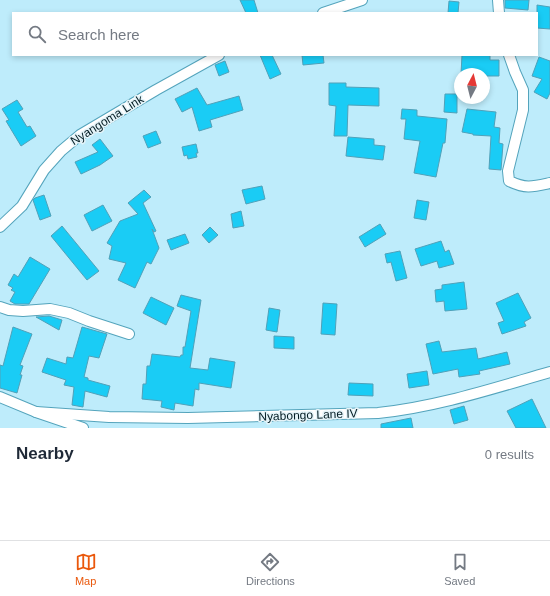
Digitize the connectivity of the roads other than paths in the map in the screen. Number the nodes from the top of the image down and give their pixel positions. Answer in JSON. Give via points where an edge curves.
{"nodes":[{"id":1,"x":362,"y":0,"type":"edge"},
{"id":2,"x":498,"y":0,"type":"edge"},
{"id":3,"x":326,"y":12,"type":"edge"},
{"id":4,"x":499,"y":12,"type":"edge"},
{"id":5,"x":217,"y":56,"type":"edge"},
{"id":6,"x":509,"y":56,"type":"edge"},
{"id":7,"x":550,"y":184,"type":"edge"},
{"id":8,"x":0,"y":227,"type":"edge"},
{"id":9,"x":0,"y":306,"type":"edge"},
{"id":10,"x":129,"y":334,"type":"dead end"},
{"id":11,"x":550,"y":372,"type":"edge"},
{"id":12,"x":0,"y":397,"type":"edge"},
{"id":13,"x":36,"y":412,"type":"junction"},
{"id":14,"x":83,"y":428,"type":"edge"}],
"edges":[{"from":1,"to":3,"type":"street"},
{"from":2,"to":4,"type":"street"},
{"from":5,"to":8,"type":"street","name":"Nyangoma Link","via":[[80,135],[60,151],[44,170],[22,206]]},
{"from":6,"to":7,"type":"street","via":[[523,90],[523,110],[508,172],[509,181],[531,188]]},
{"from":9,"to":10,"type":"street","via":[[24,312],[50,309],[69,313]]},
{"from":11,"to":13,"type":"street","name":"Nyabongo Lane IV","via":[[427,405],[378,413],[188,418]]},
{"from":12,"to":13,"type":"street"},
{"from":13,"to":14,"type":"street"}]}
